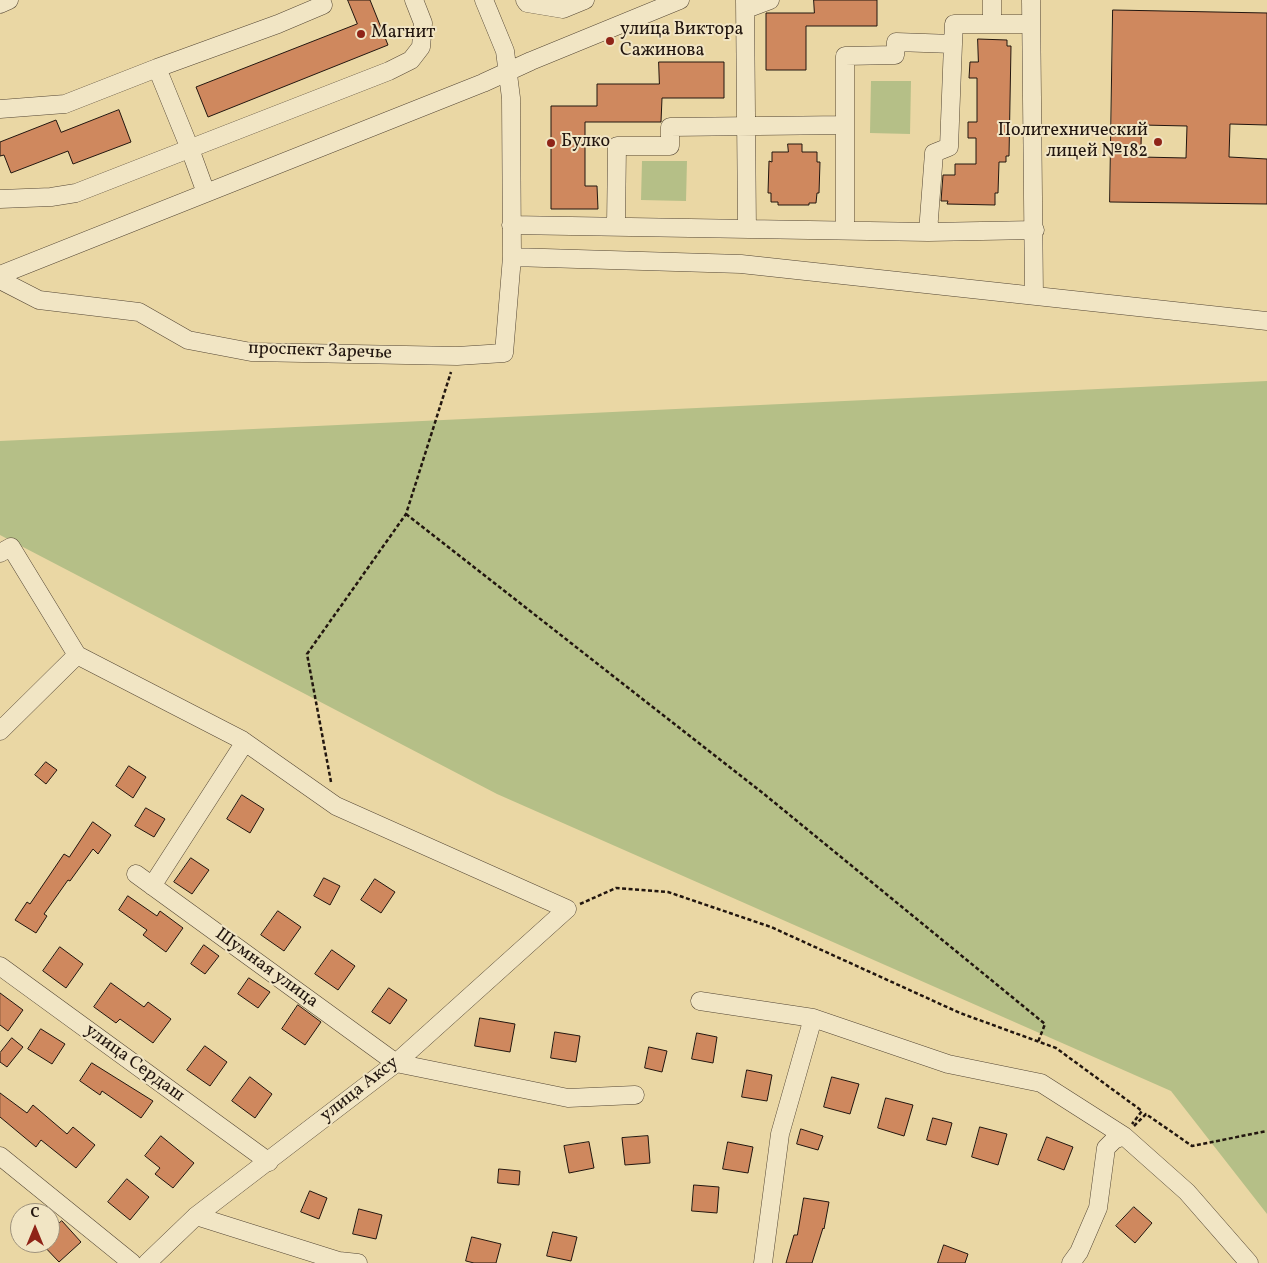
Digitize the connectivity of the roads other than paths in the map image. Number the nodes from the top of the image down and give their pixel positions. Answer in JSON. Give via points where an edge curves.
{"nodes":[{"id":1,"x":9,"y":0,"type":"edge"},
{"id":2,"x":321,"y":0,"type":"edge"},
{"id":3,"x":414,"y":0,"type":"edge"},
{"id":4,"x":484,"y":0,"type":"edge"},
{"id":5,"x":525,"y":0,"type":"edge"},
{"id":6,"x":585,"y":0,"type":"edge"},
{"id":7,"x":680,"y":0,"type":"edge"},
{"id":8,"x":770,"y":0,"type":"edge"},
{"id":9,"x":992,"y":0,"type":"edge"},
{"id":10,"x":1031,"y":0,"type":"edge"},
{"id":11,"x":0,"y":4,"type":"edge"},
{"id":12,"x":746,"y":5,"type":"edge"},
{"id":13,"x":992,"y":24,"type":"junction"},
{"id":14,"x":1031,"y":24,"type":"junction"},
{"id":15,"x":953,"y":44,"type":"junction"},
{"id":16,"x":156,"y":68,"type":"junction"},
{"id":17,"x":508,"y":72,"type":"junction"},
{"id":18,"x":0,"y":109,"type":"edge"},
{"id":19,"x":845,"y":125,"type":"junction"},
{"id":20,"x":746,"y":126,"type":"junction"},
{"id":21,"x":190,"y":149,"type":"junction"},
{"id":22,"x":206,"y":193,"type":"junction"},
{"id":23,"x":0,"y":199,"type":"edge"},
{"id":24,"x":511,"y":224,"type":"junction"},
{"id":25,"x":616,"y":226,"type":"junction"},
{"id":26,"x":747,"y":229,"type":"junction"},
{"id":27,"x":845,"y":230,"type":"junction"},
{"id":28,"x":1035,"y":230,"type":"junction"},
{"id":29,"x":928,"y":232,"type":"junction"},
{"id":30,"x":512,"y":257,"type":"junction"},
{"id":31,"x":0,"y":275,"type":"edge"},
{"id":32,"x":0,"y":280,"type":"edge"},
{"id":33,"x":1034,"y":296,"type":"junction"},
{"id":34,"x":1267,"y":321,"type":"edge"},
{"id":35,"x":0,"y":553,"type":"edge"},
{"id":36,"x":77,"y":654,"type":"junction"},
{"id":37,"x":0,"y":731,"type":"edge"},
{"id":38,"x":244,"y":742,"type":"junction"},
{"id":39,"x":136,"y":874,"type":"dead end"},
{"id":40,"x":152,"y":886,"type":"junction"},
{"id":41,"x":0,"y":966,"type":"edge"},
{"id":42,"x":700,"y":1001,"type":"dead end"},
{"id":43,"x":814,"y":1018,"type":"junction"},
{"id":44,"x":396,"y":1063,"type":"junction"},
{"id":45,"x":635,"y":1095,"type":"dead end"},
{"id":46,"x":1124,"y":1136,"type":"junction"},
{"id":47,"x":0,"y":1156,"type":"edge"},
{"id":48,"x":269,"y":1162,"type":"junction"},
{"id":49,"x":196,"y":1216,"type":"junction"},
{"id":50,"x":132,"y":1263,"type":"edge"},
{"id":51,"x":146,"y":1263,"type":"edge"},
{"id":52,"x":358,"y":1263,"type":"edge"},
{"id":53,"x":763,"y":1263,"type":"edge"},
{"id":54,"x":1071,"y":1263,"type":"edge"},
{"id":55,"x":1249,"y":1263,"type":"edge"}],
"edges":[{"from":1,"to":11,"type":"street"},
{"from":2,"to":16,"type":"street","via":[[323,5],[278,24]]},
{"from":3,"to":21,"type":"street","via":[[423,23],[421,47],[411,60]]},
{"from":4,"to":17,"type":"street","via":[[505,51]]},
{"from":5,"to":6,"type":"street","via":[[528,4],[562,9]]},
{"from":7,"to":17,"type":"street"},
{"from":8,"to":12,"type":"street"},
{"from":9,"to":13,"type":"street"},
{"from":10,"to":14,"type":"street"},
{"from":12,"to":20,"type":"street"},
{"from":13,"to":14,"type":"street"},
{"from":13,"to":15,"type":"street","via":[[954,24]]},
{"from":14,"to":28,"type":"street"},
{"from":15,"to":19,"type":"street","via":[[896,42],[895,56],[846,56]]},
{"from":15,"to":29,"type":"street","via":[[949,147],[934,153]]},
{"from":16,"to":18,"type":"street","via":[[65,104]]},
{"from":16,"to":21,"type":"street"},
{"from":17,"to":22,"type":"street"},
{"from":17,"to":24,"type":"street"},
{"from":19,"to":20,"type":"street"},
{"from":19,"to":27,"type":"street"},
{"from":20,"to":25,"type":"street","via":[[670,127],[670,146],[617,146]]},
{"from":20,"to":26,"type":"street"},
{"from":21,"to":22,"type":"street"},
{"from":21,"to":23,"type":"street","via":[[76,193]]},
{"from":22,"to":31,"type":"street"},
{"from":24,"to":25,"type":"street"},
{"from":24,"to":30,"type":"street"},
{"from":25,"to":26,"type":"street"},
{"from":26,"to":27,"type":"street"},
{"from":27,"to":29,"type":"street"},
{"from":28,"to":29,"type":"street"},
{"from":28,"to":33,"type":"street"},
{"from":30,"to":32,"type":"street","name":"проспект Заречье","via":[[504,353],[456,356],[251,352],[188,340],[138,312],[39,300]]},
{"from":30,"to":33,"type":"street","via":[[741,264]]},
{"from":33,"to":34,"type":"street"},
{"from":35,"to":36,"type":"street","via":[[11,547]]},
{"from":36,"to":37,"type":"street"},
{"from":36,"to":38,"type":"street"},
{"from":38,"to":40,"type":"street"},
{"from":38,"to":44,"type":"street","name":"улица Аксу","via":[[336,806],[568,909]]},
{"from":39,"to":40,"type":"street","name":"Шумная улица"},
{"from":40,"to":44,"type":"street","name":"Шумная улица"},
{"from":41,"to":48,"type":"street","name":"улица Сердаш"},
{"from":42,"to":43,"type":"street"},
{"from":43,"to":46,"type":"street","via":[[948,1064],[1041,1083]]},
{"from":43,"to":53,"type":"street","via":[[780,1134]]},
{"from":44,"to":45,"type":"street","via":[[568,1098]]},
{"from":44,"to":48,"type":"street","name":"улица Аксу"},
{"from":46,"to":54,"type":"street","via":[[1106,1148],[1098,1208]]},
{"from":46,"to":55,"type":"street","via":[[1186,1192]]},
{"from":47,"to":50,"type":"street"},
{"from":48,"to":49,"type":"street","name":"улица Аксу"},
{"from":49,"to":51,"type":"street","name":"улица Аксу"},
{"from":49,"to":52,"type":"street"}]}
